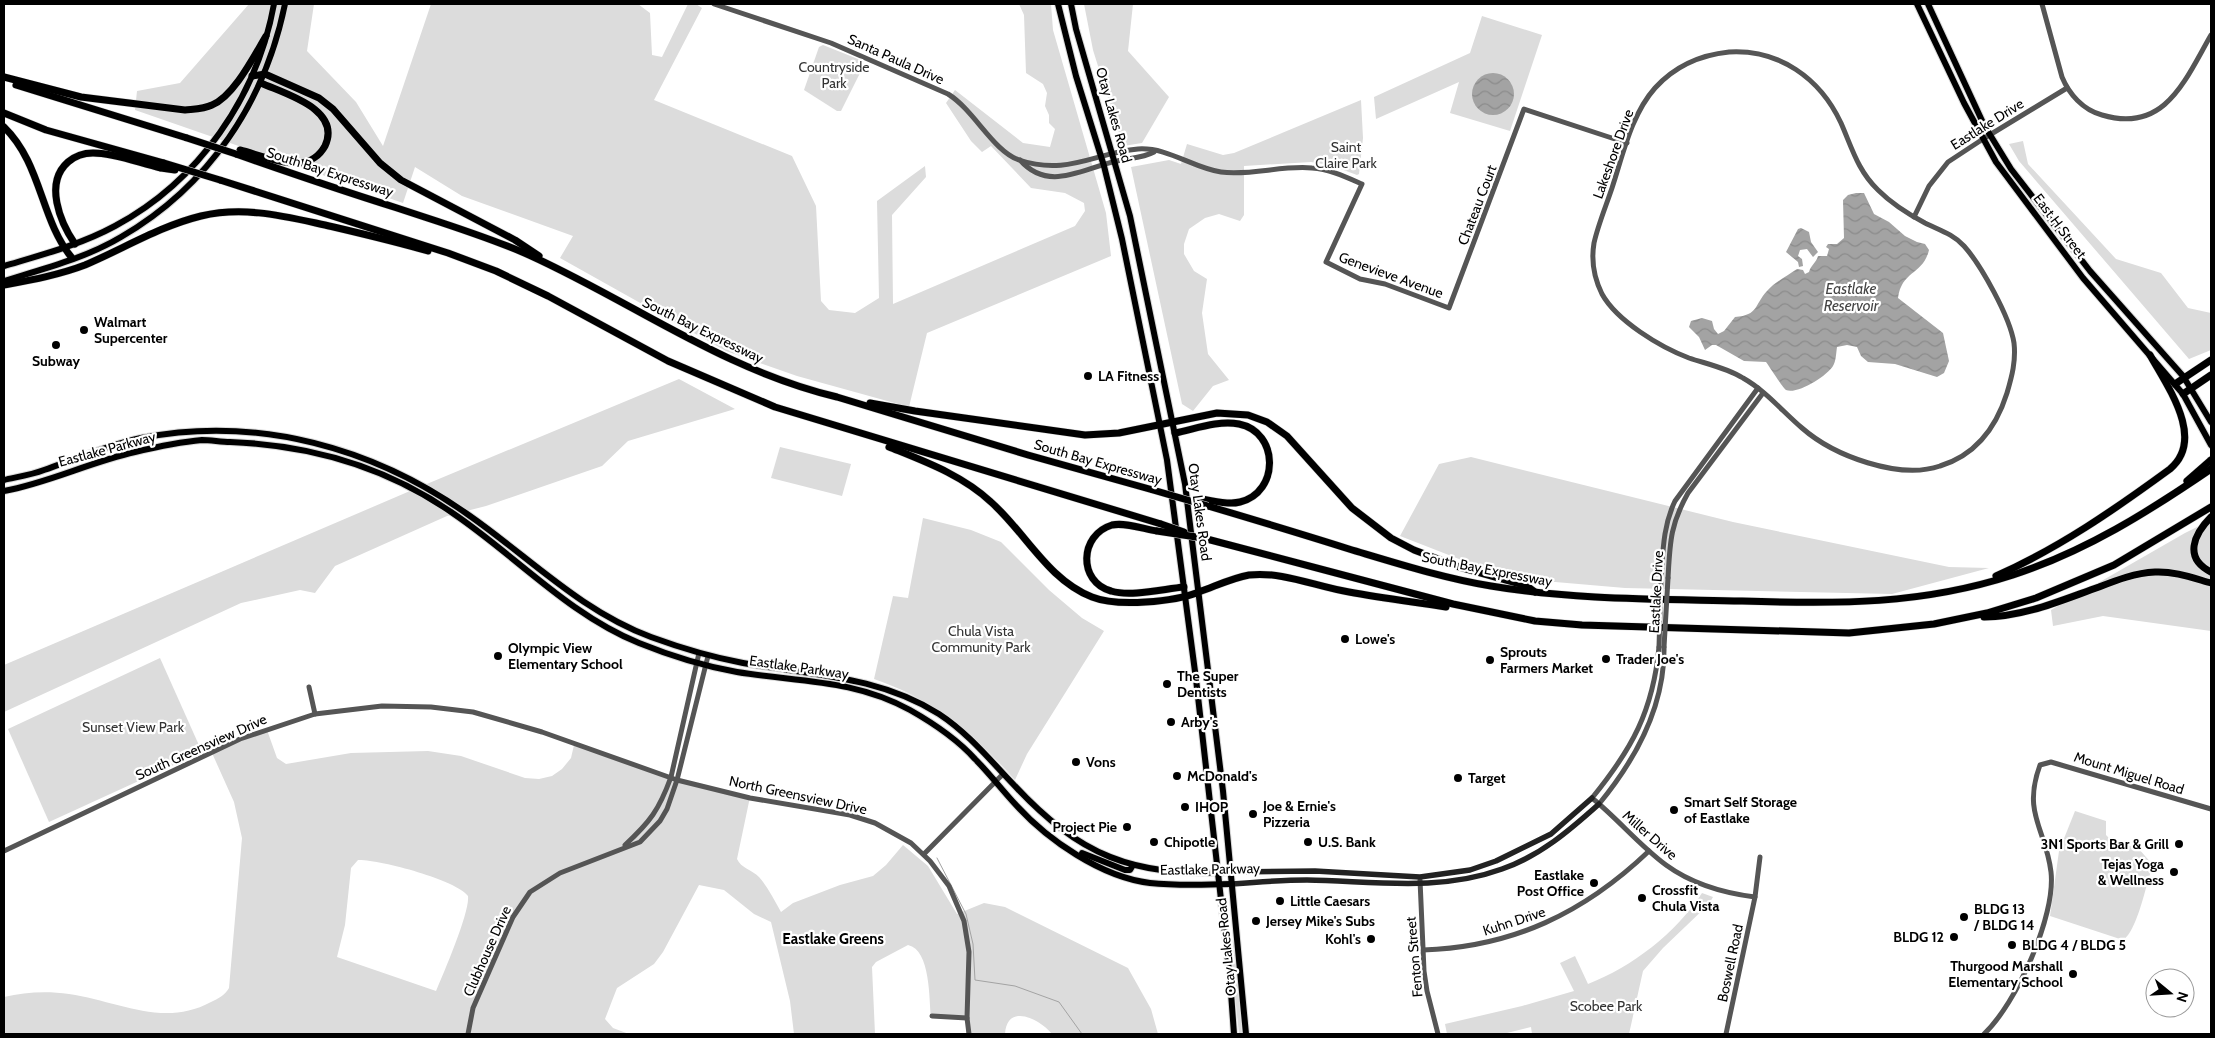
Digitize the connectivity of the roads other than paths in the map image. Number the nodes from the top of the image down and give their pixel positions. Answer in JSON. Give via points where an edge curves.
{"nodes":[{"id":1,"x":274,"y":4,"type":"edge"},
{"id":2,"x":285,"y":4,"type":"edge"},
{"id":3,"x":714,"y":4,"type":"edge"},
{"id":4,"x":1058,"y":4,"type":"edge"},
{"id":5,"x":1071,"y":4,"type":"edge"},
{"id":6,"x":1918,"y":4,"type":"edge"},
{"id":7,"x":1928,"y":4,"type":"edge"},
{"id":8,"x":2042,"y":4,"type":"edge"},
{"id":9,"x":2211,"y":35,"type":"edge"},
{"id":10,"x":266,"y":36,"type":"junction"},
{"id":11,"x":265,"y":74,"type":"junction"},
{"id":12,"x":252,"y":76,"type":"junction"},
{"id":13,"x":4,"y":79,"type":"edge"},
{"id":14,"x":261,"y":83,"type":"junction"},
{"id":15,"x":2067,"y":88,"type":"junction"},
{"id":16,"x":4,"y":113,"type":"edge"},
{"id":17,"x":4,"y":127,"type":"edge"},
{"id":18,"x":1990,"y":134,"type":"junction"},
{"id":19,"x":1983,"y":139,"type":"junction"},
{"id":20,"x":1627,"y":142,"type":"junction"},
{"id":21,"x":238,"y":152,"type":"junction"},
{"id":22,"x":1101,"y":157,"type":"junction"},
{"id":23,"x":1114,"y":158,"type":"junction"},
{"id":24,"x":1020,"y":160,"type":"junction"},
{"id":25,"x":163,"y":165,"type":"junction"},
{"id":26,"x":1104,"y":166,"type":"junction"},
{"id":27,"x":1914,"y":217,"type":"junction"},
{"id":28,"x":75,"y":244,"type":"junction"},
{"id":29,"x":63,"y":248,"type":"junction"},
{"id":30,"x":72,"y":258,"type":"junction"},
{"id":31,"x":4,"y":266,"type":"edge"},
{"id":32,"x":561,"y":270,"type":"junction"},
{"id":33,"x":496,"y":271,"type":"junction"},
{"id":34,"x":4,"y":283,"type":"edge"},
{"id":35,"x":1449,"y":308,"type":"joint"},
{"id":36,"x":2150,"y":355,"type":"junction"},
{"id":37,"x":2211,"y":360,"type":"edge"},
{"id":38,"x":2211,"y":375,"type":"edge"},
{"id":39,"x":2184,"y":378,"type":"junction"},
{"id":40,"x":2175,"y":384,"type":"junction"},
{"id":41,"x":1758,"y":388,"type":"junction"},
{"id":42,"x":2191,"y":388,"type":"junction"},
{"id":43,"x":1763,"y":392,"type":"junction"},
{"id":44,"x":2183,"y":394,"type":"junction"},
{"id":45,"x":837,"y":397,"type":"junction"},
{"id":46,"x":2211,"y":422,"type":"edge"},
{"id":47,"x":1172,"y":423,"type":"junction"},
{"id":48,"x":1160,"y":426,"type":"junction"},
{"id":49,"x":1175,"y":433,"type":"junction"},
{"id":50,"x":859,"y":434,"type":"junction"},
{"id":51,"x":2211,"y":445,"type":"edge"},
{"id":52,"x":2209,"y":466,"type":"edge"},
{"id":53,"x":4,"y":480,"type":"edge"},
{"id":54,"x":4,"y":491,"type":"edge"},
{"id":55,"x":1161,"y":492,"type":"junction"},
{"id":56,"x":2211,"y":507,"type":"edge"},
{"id":57,"x":2211,"y":517,"type":"edge"},
{"id":58,"x":1159,"y":528,"type":"junction"},
{"id":59,"x":510,"y":547,"type":"junction"},
{"id":60,"x":504,"y":553,"type":"junction"},
{"id":61,"x":2211,"y":572,"type":"edge"},
{"id":62,"x":1664,"y":578,"type":"junction"},
{"id":63,"x":2211,"y":584,"type":"edge"},
{"id":64,"x":1184,"y":586,"type":"junction"},
{"id":65,"x":1964,"y":588,"type":"junction"},
{"id":66,"x":1536,"y":592,"type":"junction"},
{"id":67,"x":1198,"y":593,"type":"junction"},
{"id":68,"x":1186,"y":596,"type":"junction"},
{"id":69,"x":1504,"y":615,"type":"junction"},
{"id":70,"x":1971,"y":617,"type":"junction"},
{"id":71,"x":1662,"y":647,"type":"junction"},
{"id":72,"x":699,"y":653,"type":"junction"},
{"id":73,"x":708,"y":656,"type":"junction"},
{"id":74,"x":697,"y":663,"type":"junction"},
{"id":75,"x":706,"y":665,"type":"junction"},
{"id":76,"x":869,"y":683,"type":"junction"},
{"id":77,"x":309,"y":686,"type":"dead end"},
{"id":78,"x":848,"y":686,"type":"junction"},
{"id":79,"x":315,"y":714,"type":"junction"},
{"id":80,"x":1003,"y":774,"type":"junction"},
{"id":81,"x":671,"y":777,"type":"junction"},
{"id":82,"x":677,"y":780,"type":"junction"},
{"id":83,"x":995,"y":782,"type":"junction"},
{"id":84,"x":1592,"y":798,"type":"junction"},
{"id":85,"x":1600,"y":804,"type":"junction"},
{"id":86,"x":2211,"y":809,"type":"edge"},
{"id":87,"x":622,"y":847,"type":"junction"},
{"id":88,"x":1069,"y":849,"type":"junction"},
{"id":89,"x":4,"y":851,"type":"edge"},
{"id":90,"x":1649,"y":851,"type":"junction"},
{"id":91,"x":924,"y":854,"type":"junction"},
{"id":92,"x":1760,"y":857,"type":"dead end"},
{"id":93,"x":1133,"y":865,"type":"junction"},
{"id":94,"x":1231,"y":872,"type":"junction"},
{"id":95,"x":1216,"y":873,"type":"junction"},
{"id":96,"x":1420,"y":877,"type":"junction"},
{"id":97,"x":1218,"y":884,"type":"junction"},
{"id":98,"x":1232,"y":884,"type":"junction"},
{"id":99,"x":1420,"y":884,"type":"junction"},
{"id":100,"x":1755,"y":897,"type":"junction"},
{"id":101,"x":1423,"y":950,"type":"junction"},
{"id":102,"x":932,"y":1016,"type":"dead end"},
{"id":103,"x":967,"y":1018,"type":"junction"},
{"id":104,"x":468,"y":1034,"type":"edge"},
{"id":105,"x":969,"y":1034,"type":"edge"},
{"id":106,"x":1234,"y":1034,"type":"edge"},
{"id":107,"x":1246,"y":1034,"type":"edge"},
{"id":108,"x":1438,"y":1034,"type":"edge"},
{"id":109,"x":1726,"y":1034,"type":"edge"},
{"id":110,"x":1984,"y":1034,"type":"edge"}],
"edges":[{"from":1,"to":10,"type":"main road"},
{"from":2,"to":11,"type":"main road"},
{"from":3,"to":24,"type":"street","name":"Santa Paula Drive","via":[[831,44],[948,94],[1004,151]]},
{"from":4,"to":22,"type":"main road","name":"Otay Lakes Road"},
{"from":5,"to":23,"type":"main road","name":"Otay Lakes Road"},
{"from":6,"to":19,"type":"main road","name":"East H Street"},
{"from":7,"to":18,"type":"main road","name":"East H Street"},
{"from":8,"to":15,"type":"street"},
{"from":9,"to":15,"type":"street","via":[[2177,93],[2150,115],[2125,120],[2096,113],[2083,106]]},
{"from":10,"to":12,"type":"main road"},
{"from":10,"to":13,"type":"highway","via":[[240,78],[221,100],[196,109],[88,98]]},
{"from":11,"to":12,"type":"highway"},
{"from":11,"to":14,"type":"main road"},
{"from":11,"to":32,"type":"highway","via":[[309,92],[324,102],[380,163],[401,180],[515,240]]},
{"from":12,"to":28,"type":"main road","via":[[220,134],[195,164],[154,201],[115,226]]},
{"from":13,"to":21,"type":"highway","name":"South Bay Expressway","bridge":true},
{"from":14,"to":21,"type":"highway","via":[[316,109],[326,125],[326,142],[315,158],[300,163]]},
{"from":14,"to":30,"type":"main road","via":[[241,121],[216,155],[168,204],[121,237]]},
{"from":15,"to":18,"type":"street","name":"Eastlake Drive"},
{"from":16,"to":25,"type":"highway","via":[[46,130]]},
{"from":17,"to":29,"type":"highway","via":[[30,163]]},
{"from":18,"to":19,"type":"street","name":"Eastlake Drive"},
{"from":18,"to":39,"type":"main road","name":"East H Street","via":[[2011,169],[2090,271]]},
{"from":19,"to":27,"type":"street","name":"Eastlake Drive","via":[[1942,169],[1929,186]]},
{"from":19,"to":36,"type":"main road","name":"East H Street","via":[[1996,162],[2083,278]]},
{"from":20,"to":27,"type":"street","name":"Lakeshore Drive","via":[[1648,97],[1678,69],[1714,54],[1736,51],[1759,53],[1784,62],[1811,80],[1833,108],[1862,173],[1894,204]]},
{"from":20,"to":35,"type":"street","name":"Chateau Court","via":[[1524,109]]},
{"from":20,"to":41,"type":"street","name":"Lakeshore Drive","via":[[1594,244],[1595,278],[1602,293],[1621,318],[1657,342],[1739,376]]},
{"from":21,"to":32,"type":"highway","name":"South Bay Expressway","via":[[293,175],[467,231]]},
{"from":22,"to":23,"type":"street","name":"Santa Paula Drive"},
{"from":22,"to":24,"type":"street","name":"Santa Paula Drive","via":[[1063,166]]},
{"from":22,"to":26,"type":"main road","name":"Otay Lakes Road"},
{"from":23,"to":26,"type":"street","name":"Santa Paula Drive"},
{"from":23,"to":35,"type":"street","name":"Genevieve Avenue","via":[[1147,155],[1155,151],[1223,172],[1313,168],[1362,184],[1326,262],[1360,278]]},
{"from":23,"to":47,"type":"main road","name":"Otay Lakes Road","via":[[1130,216]]},
{"from":24,"to":26,"type":"street","name":"Santa Paula Drive","via":[[1029,170],[1043,176],[1074,174]]},
{"from":25,"to":28,"type":"highway","via":[[94,153],[81,154],[67,163],[58,177],[55,194],[66,230]]},
{"from":25,"to":33,"type":"highway","bridge":true,"via":[[208,176]]},
{"from":26,"to":48,"type":"main road","name":"Otay Lakes Road","via":[[1130,274]]},
{"from":27,"to":43,"type":"street","name":"Lakeshore Drive","via":[[1962,244],[1975,260],[2010,327],[2015,350],[2012,375],[2001,412],[1983,440],[1942,466],[1919,471],[1892,469],[1830,449],[1804,431]]},
{"from":28,"to":29,"type":"main road"},
{"from":29,"to":30,"type":"highway"},
{"from":29,"to":31,"type":"main road"},
{"from":30,"to":34,"type":"main road"},
{"from":32,"to":45,"type":"highway","name":"South Bay Expressway","via":[[717,354],[789,384]]},
{"from":33,"to":34,"type":"highway","via":[[356,232],[267,213],[236,211],[193,218],[58,274]]},
{"from":33,"to":50,"type":"highway","via":[[703,377],[775,407]]},
{"from":36,"to":40,"type":"main road","name":"East H Street"},
{"from":36,"to":65,"type":"highway","via":[[2169,388],[2185,429],[2184,447],[2176,463],[2068,540]]},
{"from":37,"to":39,"type":"highway"},
{"from":38,"to":42,"type":"highway"},
{"from":39,"to":40,"type":"highway"},
{"from":39,"to":42,"type":"main road","name":"East H Street"},
{"from":40,"to":44,"type":"main road","name":"East H Street"},
{"from":41,"to":43,"type":"street","name":"Lakeshore Drive"},
{"from":41,"to":62,"type":"street","name":"Eastlake Drive","via":[[1675,500],[1664,533]]},
{"from":42,"to":44,"type":"highway"},
{"from":42,"to":46,"type":"main road","name":"East H Street"},
{"from":43,"to":62,"type":"street","name":"Eastlake Drive","via":[[1680,507],[1670,537]]},
{"from":44,"to":51,"type":"main road","name":"East H Street"},
{"from":45,"to":48,"type":"highway","via":[[1076,435],[1111,434]]},
{"from":45,"to":55,"type":"highway","name":"South Bay Expressway","bridge":true},
{"from":47,"to":48,"type":"highway"},
{"from":47,"to":49,"type":"main road","name":"Otay Lakes Road"},
{"from":47,"to":66,"type":"highway","via":[[1223,413],[1248,415],[1267,422],[1287,436],[1352,508],[1384,534],[1424,554],[1527,586]]},
{"from":48,"to":64,"type":"main road","name":"Otay Lakes Road","via":[[1176,514]]},
{"from":49,"to":55,"type":"highway","bridge":true,"via":[[1201,426],[1239,424],[1258,434],[1267,447],[1269,473],[1256,494],[1236,503]]},
{"from":49,"to":67,"type":"main road","name":"Otay Lakes Road"},
{"from":50,"to":58,"type":"highway"},
{"from":50,"to":68,"type":"highway","via":[[937,466],[970,485],[1000,510],[1059,576],[1086,595],[1124,604]]},
{"from":52,"to":65,"type":"highway","name":"South Bay Expressway","via":[[2164,502],[2121,528],[2060,558]]},
{"from":53,"to":59,"type":"main road","name":"Eastlake Parkway","via":[[40,472],[140,438],[204,431],[285,438],[338,448],[415,481],[470,516]]},
{"from":54,"to":60,"type":"main road","name":"Eastlake Parkway","via":[[118,456],[165,446],[204,440],[280,446],[334,457],[392,477],[456,514]]},
{"from":55,"to":66,"type":"highway","name":"South Bay Expressway","bridge":true,"via":[[1424,571]]},
{"from":56,"to":70,"type":"highway","via":[[2144,549],[2098,572],[2036,598]]},
{"from":57,"to":61,"type":"highway","via":[[2196,534],[2194,549],[2199,563]]},
{"from":58,"to":64,"type":"highway","via":[[1119,524],[1103,529],[1088,548],[1089,572],[1099,585],[1117,592]]},
{"from":58,"to":69,"type":"highway","bridge":true},
{"from":59,"to":60,"type":"main road"},
{"from":59,"to":72,"type":"main road","name":"Eastlake Parkway","via":[[568,593],[602,613],[645,635]]},
{"from":60,"to":74,"type":"main road","name":"Eastlake Parkway","via":[[608,628],[664,653]]},
{"from":62,"to":71,"type":"street","name":"Eastlake Drive","bridge":true},
{"from":63,"to":70,"type":"highway","via":[[2174,573],[2146,573],[2027,611]]},
{"from":64,"to":68,"type":"main road","name":"Otay Lakes Road"},
{"from":65,"to":66,"type":"highway","name":"South Bay Expressway","via":[[1897,600],[1840,604],[1592,598]]},
{"from":67,"to":68,"type":"highway"},
{"from":67,"to":69,"type":"highway","via":[[1238,578],[1267,575],[1349,592]]},
{"from":67,"to":94,"type":"main road","name":"Otay Lakes Road"},
{"from":68,"to":95,"type":"main road","name":"Otay Lakes Road"},
{"from":69,"to":70,"type":"highway","via":[[1582,625],[1832,634],[1900,629]]},
{"from":71,"to":84,"type":"street","name":"Eastlake Drive","via":[[1653,689],[1636,735]]},
{"from":71,"to":85,"type":"street","name":"Eastlake Drive","via":[[1662,681],[1646,731],[1632,760]]},
{"from":72,"to":73,"type":"main road","name":"Eastlake Parkway"},
{"from":72,"to":74,"type":"street","name":"Clubhouse Drive"},
{"from":73,"to":75,"type":"street","name":"Clubhouse Drive"},
{"from":73,"to":76,"type":"main road","name":"Eastlake Parkway"},
{"from":74,"to":75,"type":"main road","name":"Eastlake Parkway"},
{"from":74,"to":81,"type":"street","name":"Clubhouse Drive"},
{"from":75,"to":78,"type":"main road","name":"Eastlake Parkway"},
{"from":75,"to":82,"type":"street","name":"Clubhouse Drive"},
{"from":76,"to":78,"type":"main road"},
{"from":76,"to":80,"type":"main road","name":"Eastlake Parkway","via":[[938,713],[972,741]]},
{"from":77,"to":79,"type":"street"},
{"from":78,"to":83,"type":"main road","name":"Eastlake Parkway","via":[[890,700],[935,726],[976,759]]},
{"from":79,"to":81,"type":"street","name":"South Greensview Drive","via":[[382,706],[473,712],[542,732]]},
{"from":79,"to":89,"type":"street","name":"South Greensview Drive","via":[[240,739]]},
{"from":80,"to":83,"type":"street"},
{"from":80,"to":93,"type":"main road","name":"Eastlake Parkway","via":[[1034,807],[1073,839]]},
{"from":81,"to":82,"type":"street","name":"South Greensview Drive"},
{"from":81,"to":87,"type":"street","name":"Clubhouse Drive","via":[[656,812]]},
{"from":82,"to":87,"type":"street","name":"Clubhouse Drive","via":[[660,821],[640,842]]},
{"from":82,"to":91,"type":"street","name":"North Greensview Drive","via":[[750,798],[850,815],[890,830]]},
{"from":83,"to":88,"type":"main road","name":"Eastlake Parkway","via":[[1037,826]]},
{"from":83,"to":91,"type":"street"},
{"from":84,"to":85,"type":"street","name":"Miller Drive"},
{"from":84,"to":96,"type":"main road","name":"Eastlake Parkway","via":[[1551,834],[1510,855],[1470,870]]},
{"from":85,"to":90,"type":"street","name":"Miller Drive"},
{"from":85,"to":99,"type":"main road","name":"Eastlake Parkway","via":[[1559,838],[1517,863],[1472,878]]},
{"from":86,"to":110,"type":"street","name":"Mount Miguel Road","via":[[2051,762],[2040,766],[2033,808],[2051,873],[2048,907],[2017,991]]},
{"from":87,"to":104,"type":"street","name":"Clubhouse Drive","via":[[560,873],[530,892],[513,917],[473,1008]]},
{"from":88,"to":93,"type":"main road","via":[[1125,870],[1130,870]]},
{"from":88,"to":97,"type":"main road","name":"Eastlake Parkway","via":[[1101,867],[1147,883]]},
{"from":90,"to":100,"type":"street","name":"Miller Drive","via":[[1666,865],[1701,884],[1729,894]]},
{"from":90,"to":101,"type":"street","name":"Kuhn Drive","via":[[1590,900],[1545,924],[1482,944]]},
{"from":91,"to":103,"type":"street","name":"North Greensview Drive","via":[[949,886],[964,921],[969,952]]},
{"from":92,"to":100,"type":"street","name":"Boswell Road"},
{"from":93,"to":95,"type":"main road","name":"Eastlake Parkway","via":[[1163,872]]},
{"from":94,"to":95,"type":"main road","name":"Eastlake Parkway"},
{"from":94,"to":96,"type":"main road","name":"Eastlake Parkway","via":[[1299,870]]},
{"from":94,"to":98,"type":"main road","name":"Otay Lakes Road"},
{"from":95,"to":97,"type":"main road","name":"Otay Lakes Road"},
{"from":96,"to":99,"type":"street","name":"Fenton Street"},
{"from":97,"to":98,"type":"main road","name":"Eastlake Parkway"},
{"from":97,"to":106,"type":"main road","name":"Otay Lakes Road"},
{"from":98,"to":99,"type":"main road","name":"Eastlake Parkway","via":[[1308,880]]},
{"from":98,"to":107,"type":"main road","name":"Otay Lakes Road"},
{"from":99,"to":101,"type":"street","name":"Fenton Street"},
{"from":100,"to":109,"type":"street","name":"Boswell Road"},
{"from":101,"to":108,"type":"street","name":"Fenton Street","via":[[1427,991]]},
{"from":102,"to":103,"type":"street"},
{"from":103,"to":105,"type":"street","name":"North Greensview Drive"}]}
